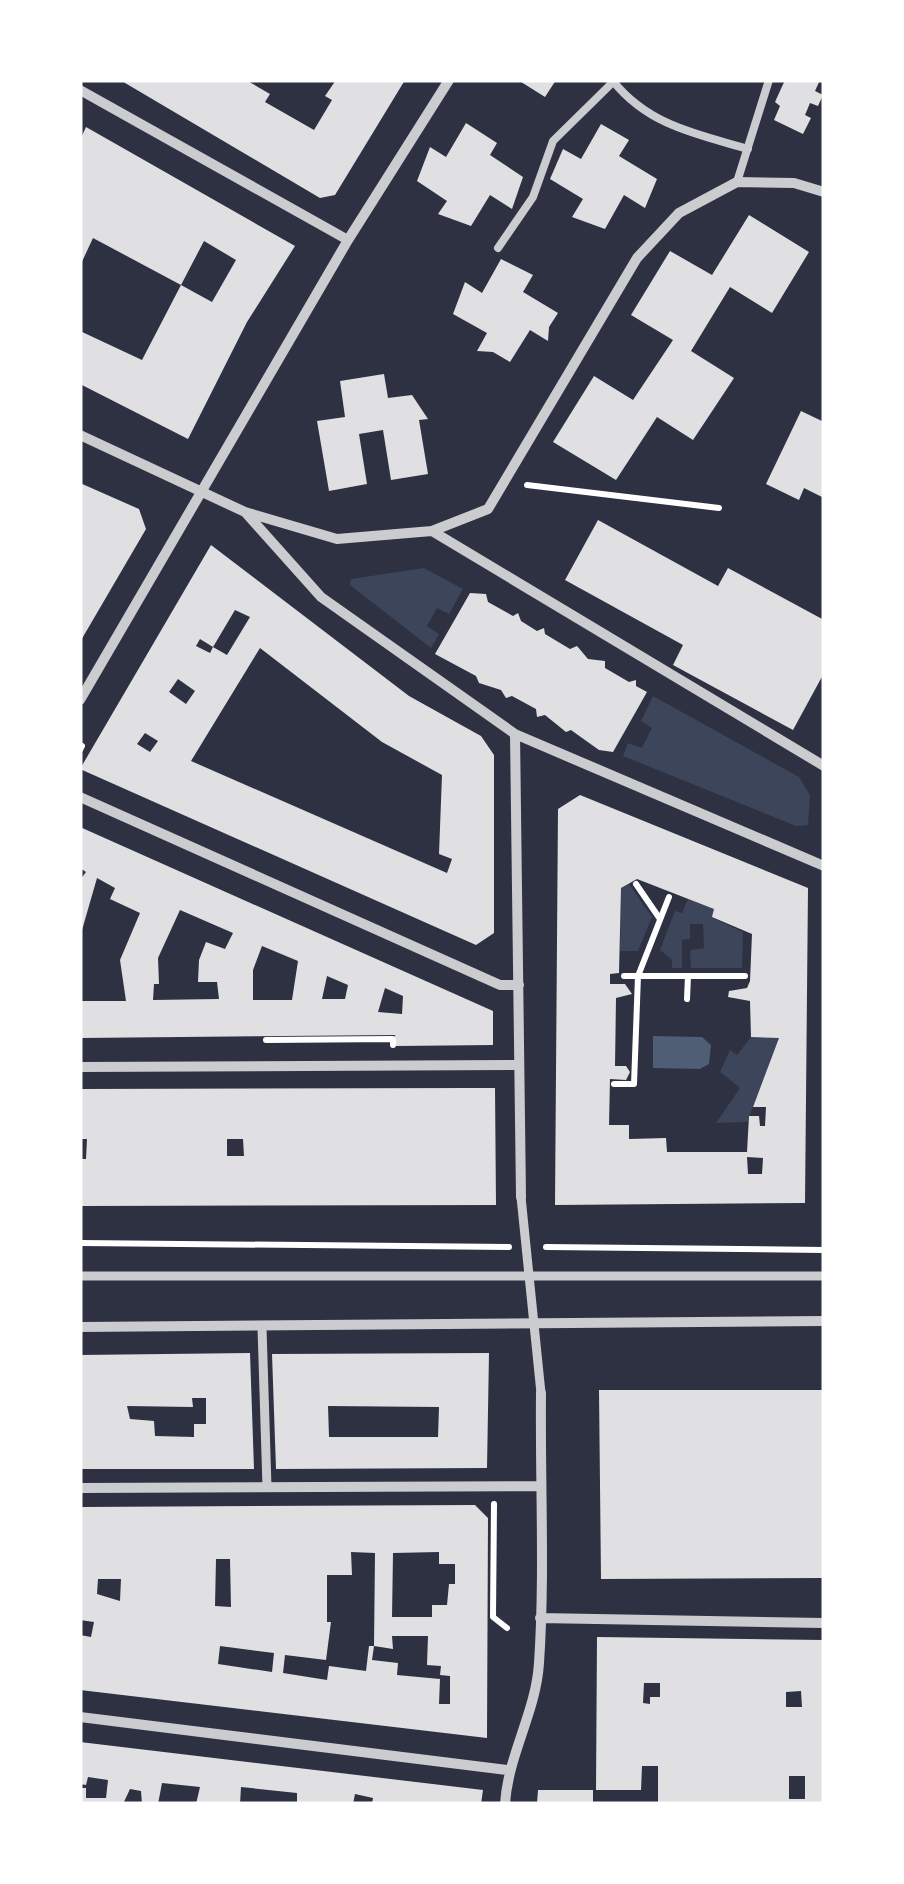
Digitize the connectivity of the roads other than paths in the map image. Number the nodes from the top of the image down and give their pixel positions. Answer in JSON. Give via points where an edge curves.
{"nodes":[{"id":1,"x":449,"y":80,"type":"edge"},
{"id":2,"x":769,"y":80,"type":"edge"},
{"id":3,"x":613,"y":81,"type":"edge"},
{"id":4,"x":82,"y":94,"type":"edge"},
{"id":5,"x":748,"y":149,"type":"junction"},
{"id":6,"x":737,"y":182,"type":"junction"},
{"id":7,"x":824,"y":192,"type":"edge"},
{"id":8,"x":348,"y":240,"type":"junction"},
{"id":9,"x":498,"y":248,"type":"dead end"},
{"id":10,"x":80,"y":435,"type":"edge"},
{"id":11,"x":204,"y":494,"type":"junction"},
{"id":12,"x":245,"y":512,"type":"junction"},
{"id":13,"x":432,"y":531,"type":"junction"},
{"id":14,"x":80,"y":700,"type":"edge"},
{"id":15,"x":515,"y":734,"type":"junction"},
{"id":16,"x":824,"y":766,"type":"edge"},
{"id":17,"x":80,"y":797,"type":"edge"},
{"id":18,"x":824,"y":866,"type":"edge"},
{"id":19,"x":519,"y":984,"type":"junction"},
{"id":20,"x":519,"y":1065,"type":"junction"},
{"id":21,"x":80,"y":1067,"type":"edge"},
{"id":22,"x":522,"y":1196,"type":"joint"},
{"id":23,"x":80,"y":1276,"type":"edge"},
{"id":24,"x":526,"y":1276,"type":"junction"},
{"id":25,"x":824,"y":1276,"type":"edge"},
{"id":26,"x":824,"y":1321,"type":"edge"},
{"id":27,"x":536,"y":1324,"type":"junction"},
{"id":28,"x":80,"y":1327,"type":"edge"},
{"id":29,"x":262,"y":1328,"type":"junction"},
{"id":30,"x":542,"y":1393,"type":"joint"},
{"id":31,"x":540,"y":1486,"type":"junction"},
{"id":32,"x":267,"y":1487,"type":"junction"},
{"id":33,"x":80,"y":1488,"type":"edge"},
{"id":34,"x":540,"y":1618,"type":"junction"},
{"id":35,"x":824,"y":1623,"type":"edge"},
{"id":36,"x":80,"y":1717,"type":"edge"},
{"id":37,"x":507,"y":1770,"type":"junction"},
{"id":38,"x":505,"y":1804,"type":"edge"}],
"edges":[{"from":1,"to":8,"type":"street"},
{"from":2,"to":5,"type":"lane"},
{"from":3,"to":5,"type":"lane","via":[[642,112]]},
{"from":3,"to":9,"type":"lane","via":[[553,142],[534,197]]},
{"from":4,"to":8,"type":"street"},
{"from":5,"to":6,"type":"lane"},
{"from":6,"to":7,"type":"street"},
{"from":6,"to":13,"type":"street","via":[[679,212],[637,258],[488,509]]},
{"from":8,"to":11,"type":"street"},
{"from":10,"to":11,"type":"street"},
{"from":11,"to":12,"type":"street"},
{"from":11,"to":14,"type":"street"},
{"from":12,"to":13,"type":"street","via":[[336,539]]},
{"from":12,"to":15,"type":"street","via":[[322,598]]},
{"from":13,"to":16,"type":"street"},
{"from":15,"to":18,"type":"street"},
{"from":15,"to":19,"type":"street"},
{"from":17,"to":19,"type":"street","via":[[500,984]]},
{"from":19,"to":20,"type":"street"},
{"from":20,"to":21,"type":"street"},
{"from":20,"to":22,"type":"street"},
{"from":22,"to":24,"type":"street"},
{"from":23,"to":24,"type":"street"},
{"from":24,"to":25,"type":"street"},
{"from":24,"to":27,"type":"street"},
{"from":26,"to":27,"type":"street"},
{"from":27,"to":29,"type":"street"},
{"from":27,"to":30,"type":"street"},
{"from":28,"to":29,"type":"street"},
{"from":29,"to":32,"type":"street"},
{"from":30,"to":31,"type":"street"},
{"from":31,"to":32,"type":"street"},
{"from":31,"to":34,"type":"street"},
{"from":32,"to":33,"type":"street"},
{"from":34,"to":35,"type":"street"},
{"from":34,"to":37,"type":"street","via":[[539,1667]]},
{"from":36,"to":37,"type":"street"},
{"from":37,"to":38,"type":"street"}]}
